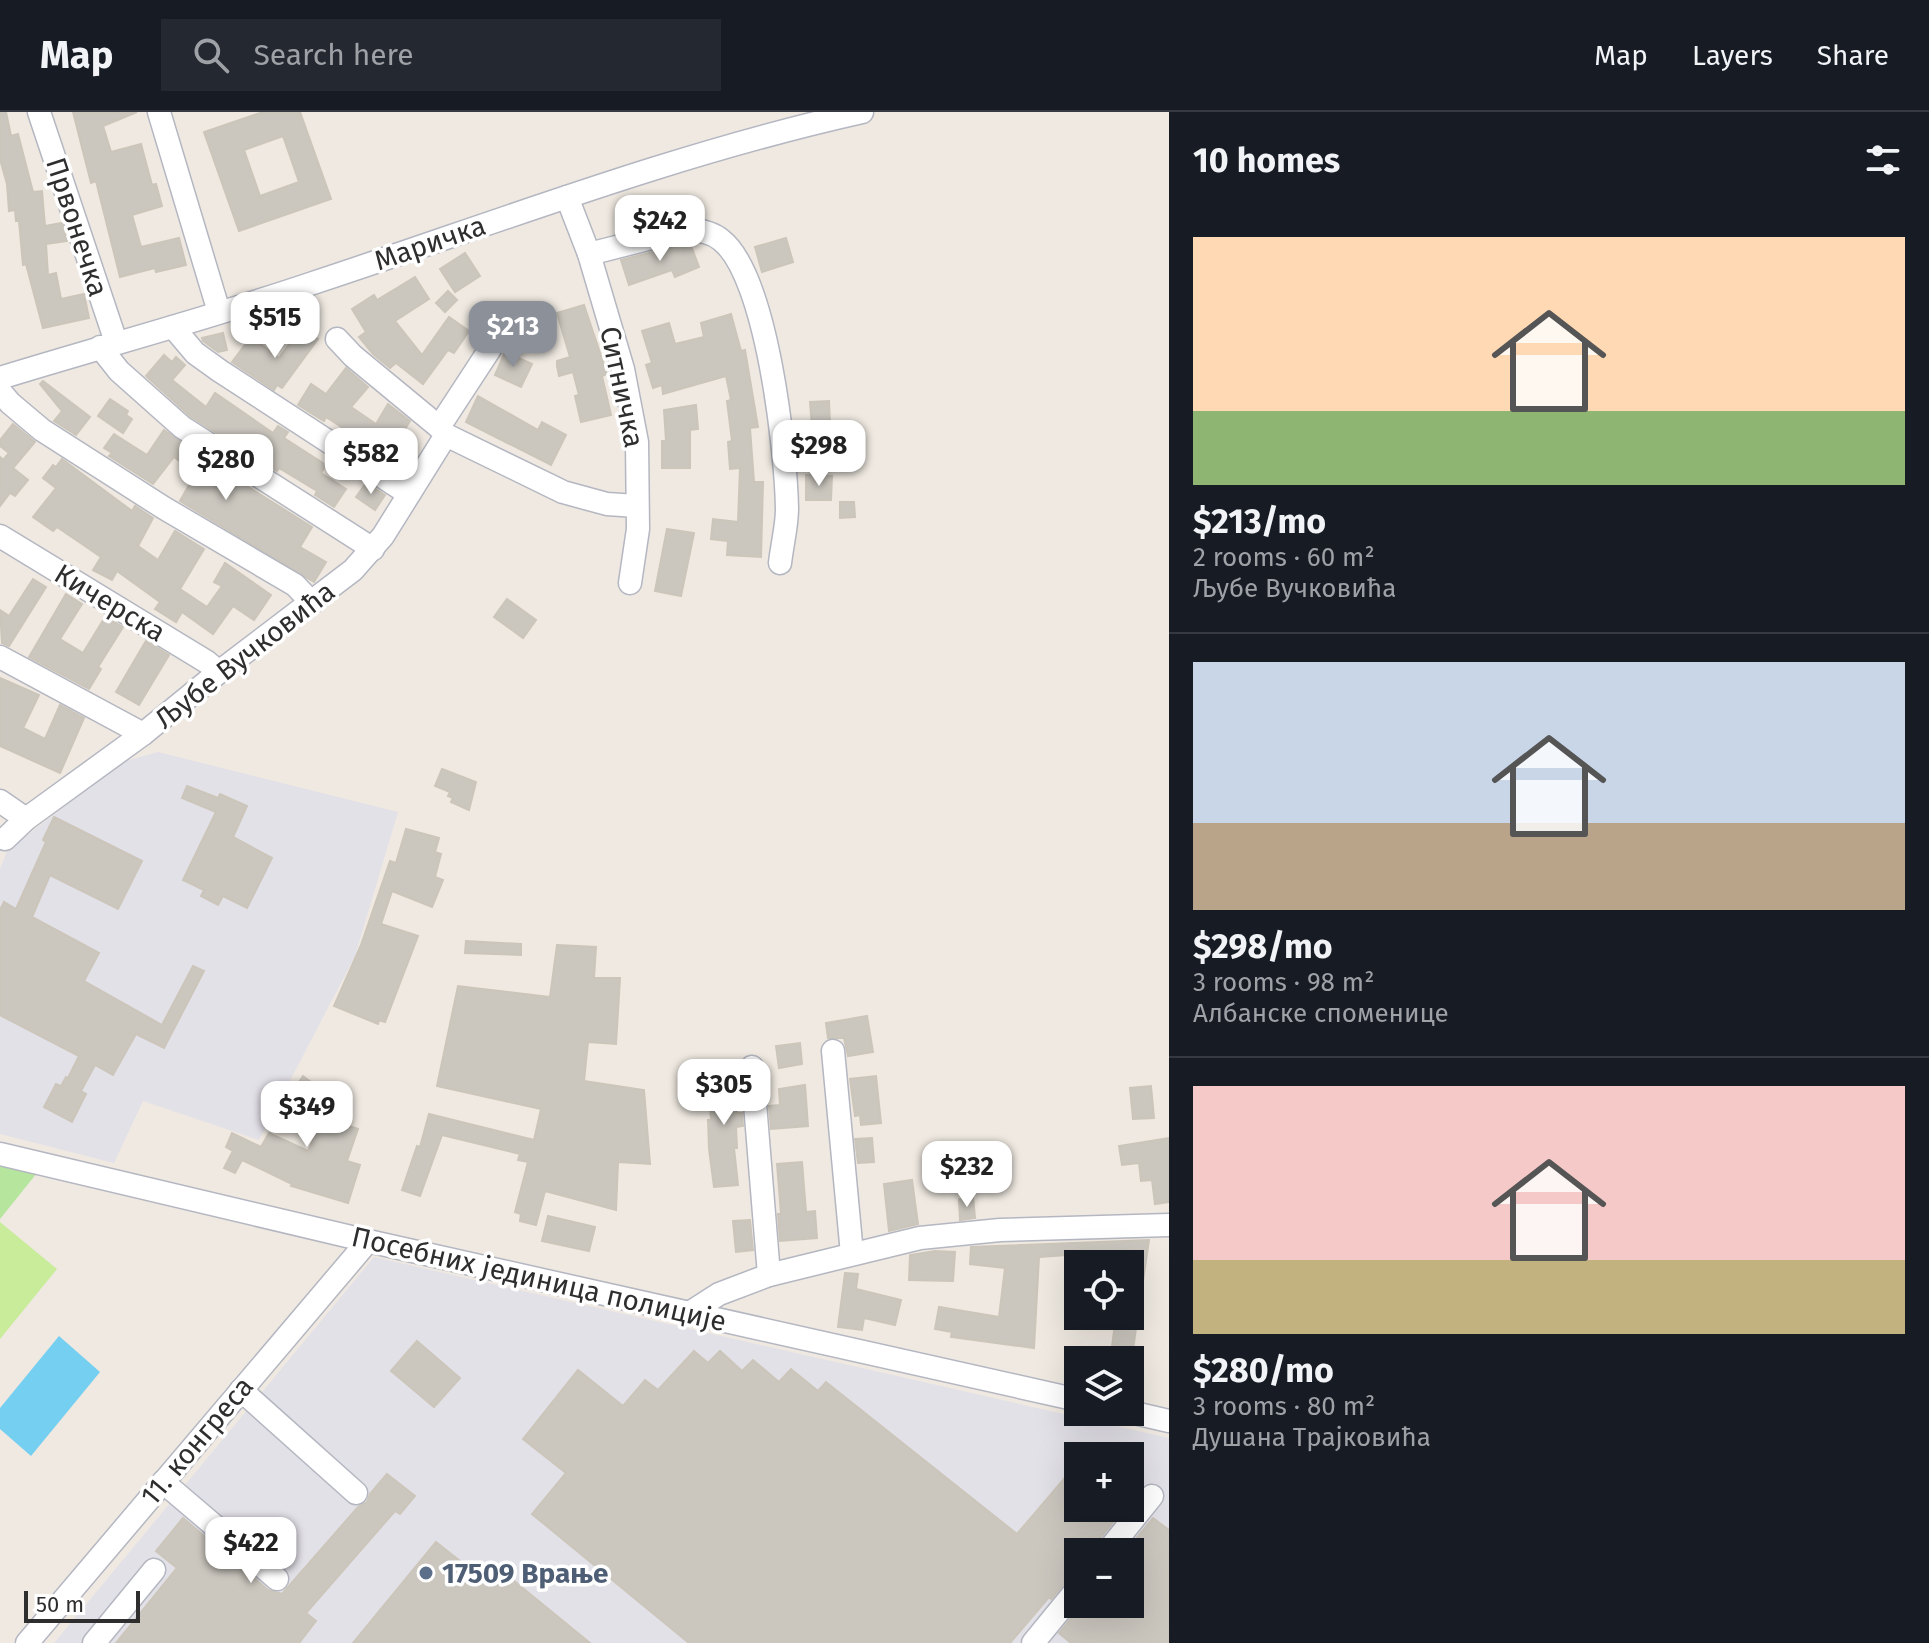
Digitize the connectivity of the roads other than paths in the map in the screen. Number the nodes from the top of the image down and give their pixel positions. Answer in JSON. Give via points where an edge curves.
{"nodes":[{"id":1,"x":39,"y":112,"type":"edge"},
{"id":2,"x":159,"y":112,"type":"edge"},
{"id":3,"x":862,"y":112,"type":"edge"},
{"id":4,"x":567,"y":197,"type":"junction"},
{"id":5,"x":589,"y":254,"type":"junction"},
{"id":6,"x":219,"y":312,"type":"junction"},
{"id":7,"x":173,"y":327,"type":"junction"},
{"id":8,"x":337,"y":339,"type":"dead end"},
{"id":9,"x":108,"y":345,"type":"junction"},
{"id":10,"x":490,"y":349,"type":"dead end"},
{"id":11,"x":0,"y":378,"type":"edge"},
{"id":12,"x":0,"y":391,"type":"edge"},
{"id":13,"x":442,"y":431,"type":"junction"},
{"id":14,"x":409,"y":494,"type":"junction"},
{"id":15,"x":637,"y":506,"type":"junction"},
{"id":16,"x":0,"y":536,"type":"edge"},
{"id":17,"x":373,"y":549,"type":"junction"},
{"id":18,"x":780,"y":563,"type":"dead end"},
{"id":19,"x":630,"y":583,"type":"dead end"},
{"id":20,"x":312,"y":603,"type":"junction"},
{"id":21,"x":0,"y":657,"type":"edge"},
{"id":22,"x":219,"y":672,"type":"junction"},
{"id":23,"x":143,"y":734,"type":"junction"},
{"id":24,"x":0,"y":801,"type":"edge"},
{"id":25,"x":26,"y":819,"type":"junction"},
{"id":26,"x":5,"y":839,"type":"dead end"},
{"id":27,"x":833,"y":1051,"type":"dead end"},
{"id":28,"x":752,"y":1067,"type":"dead end"},
{"id":29,"x":0,"y":1154,"type":"edge"},
{"id":30,"x":1169,"y":1225,"type":"edge"},
{"id":31,"x":368,"y":1241,"type":"junction"},
{"id":32,"x":852,"y":1254,"type":"junction"},
{"id":33,"x":769,"y":1275,"type":"junction"},
{"id":34,"x":691,"y":1312,"type":"junction"},
{"id":35,"x":241,"y":1390,"type":"junction"},
{"id":36,"x":1064,"y":1397,"type":"edge"},
{"id":37,"x":1144,"y":1415,"type":"edge"},
{"id":38,"x":1169,"y":1421,"type":"edge"},
{"id":39,"x":163,"y":1482,"type":"junction"},
{"id":40,"x":356,"y":1493,"type":"dead end"},
{"id":41,"x":1152,"y":1496,"type":"dead end"},
{"id":42,"x":1118,"y":1538,"type":"edge"},
{"id":43,"x":154,"y":1570,"type":"dead end"},
{"id":44,"x":277,"y":1579,"type":"dead end"},
{"id":45,"x":1064,"y":1605,"type":"edge"},
{"id":46,"x":27,"y":1643,"type":"edge"},
{"id":47,"x":94,"y":1643,"type":"edge"},
{"id":48,"x":1033,"y":1643,"type":"edge"}],
"edges":[{"from":1,"to":9,"type":"street","name":"Првонечка"},
{"from":2,"to":6,"type":"street"},
{"from":3,"to":4,"type":"street","name":"Маричка","via":[[718,149]]},
{"from":4,"to":5,"type":"street","name":"Ситничка"},
{"from":4,"to":6,"type":"street","name":"Маричка"},
{"from":5,"to":15,"type":"street","name":"Ситничка","via":[[623,369],[637,442]]},
{"from":5,"to":18,"type":"street","via":[[687,229],[719,237],[733,251],[768,348],[777,401],[787,512]]},
{"from":6,"to":7,"type":"street","name":"Маричка"},
{"from":7,"to":9,"type":"street","name":"Маричка"},
{"from":7,"to":14,"type":"street","via":[[220,371]]},
{"from":8,"to":13,"type":"street"},
{"from":9,"to":11,"type":"street","name":"Маричка"},
{"from":9,"to":17,"type":"street","via":[[119,371],[182,427]]},
{"from":10,"to":13,"type":"street","name":"Љубе Вучковића"},
{"from":12,"to":20,"type":"street","via":[[42,430],[295,585]]},
{"from":13,"to":14,"type":"street","name":"Љубе Вучковића"},
{"from":13,"to":15,"type":"street","via":[[563,492]]},
{"from":14,"to":17,"type":"street","name":"Љубе Вучковића"},
{"from":15,"to":19,"type":"street","name":"Ситничка"},
{"from":16,"to":22,"type":"street","name":"Кичерска"},
{"from":17,"to":20,"type":"street","name":"Љубе Вучковића"},
{"from":20,"to":22,"type":"street","name":"Љубе Вучковића"},
{"from":21,"to":23,"type":"street"},
{"from":22,"to":23,"type":"street","name":"Љубе Вучковића"},
{"from":23,"to":25,"type":"street","name":"Љубе Вучковића"},
{"from":24,"to":25,"type":"street"},
{"from":25,"to":26,"type":"street","name":"Љубе Вучковића"},
{"from":27,"to":32,"type":"street"},
{"from":28,"to":33,"type":"street"},
{"from":29,"to":31,"type":"street","name":"Посебних јединица полиције"},
{"from":30,"to":32,"type":"street","via":[[970,1232]]},
{"from":31,"to":34,"type":"street","name":"Посебних јединица полиције"},
{"from":31,"to":35,"type":"street","name":"11. конгреса"},
{"from":32,"to":33,"type":"street"},
{"from":33,"to":34,"type":"street","via":[[719,1294]]},
{"from":34,"to":36,"type":"street","name":"Посебних јединица полиције"},
{"from":35,"to":39,"type":"street","name":"11. конгреса"},
{"from":35,"to":40,"type":"street"},
{"from":37,"to":38,"type":"street"},
{"from":39,"to":44,"type":"street"},
{"from":39,"to":46,"type":"street","name":"11. конгреса"},
{"from":41,"to":42,"type":"street"},
{"from":43,"to":47,"type":"street"},
{"from":45,"to":48,"type":"street"}]}
